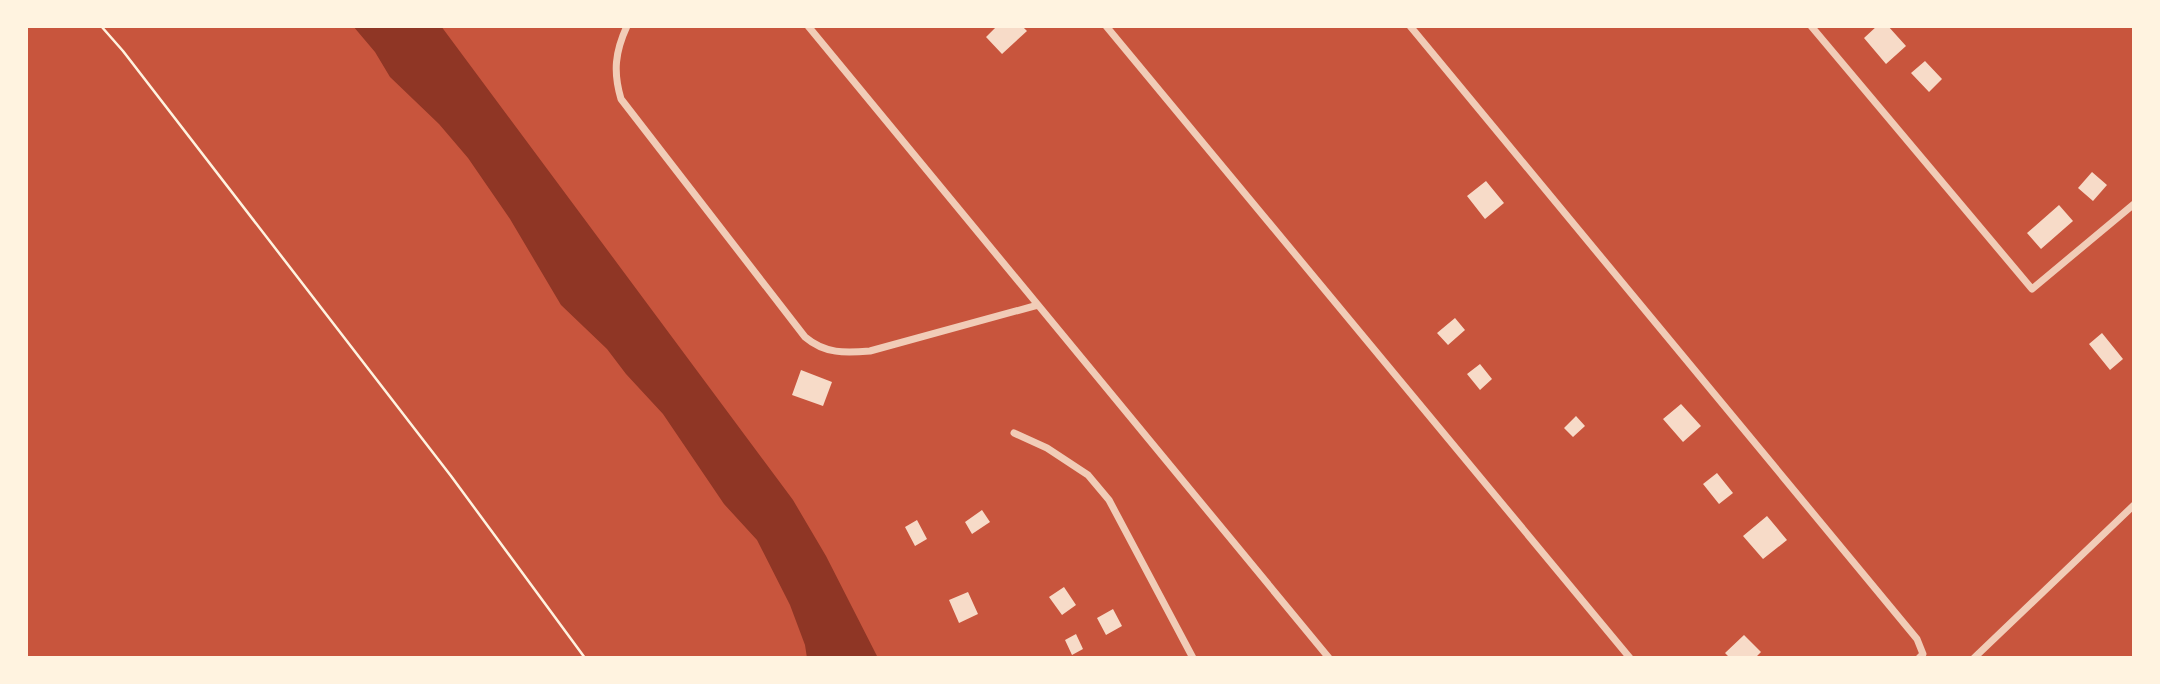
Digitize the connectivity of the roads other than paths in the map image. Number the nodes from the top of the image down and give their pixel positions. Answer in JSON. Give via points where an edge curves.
{"nodes":[{"id":1,"x":627,"y":26,"type":"edge"},
{"id":2,"x":808,"y":26,"type":"edge"},
{"id":3,"x":1107,"y":26,"type":"edge"},
{"id":4,"x":1410,"y":26,"type":"edge"},
{"id":5,"x":1811,"y":26,"type":"edge"},
{"id":6,"x":2134,"y":204,"type":"edge"},
{"id":7,"x":1038,"y":305,"type":"junction"},
{"id":8,"x":1014,"y":433,"type":"dead end"},
{"id":9,"x":2134,"y":505,"type":"edge"},
{"id":10,"x":1192,"y":658,"type":"edge"},
{"id":11,"x":1329,"y":658,"type":"edge"},
{"id":12,"x":1630,"y":658,"type":"edge"},
{"id":13,"x":1919,"y":658,"type":"edge"},
{"id":14,"x":1974,"y":658,"type":"edge"}],
"edges":[{"from":1,"to":7,"type":"street","via":[[615,62],[621,99],[816,346],[845,353],[870,351]]},
{"from":2,"to":7,"type":"street"},
{"from":3,"to":12,"type":"street"},
{"from":4,"to":13,"type":"street","via":[[1917,639],[1923,654]]},
{"from":5,"to":6,"type":"street","via":[[2032,289]]},
{"from":7,"to":11,"type":"street"},
{"from":8,"to":10,"type":"street","via":[[1087,475],[1110,500]]},
{"from":9,"to":14,"type":"street"}]}
